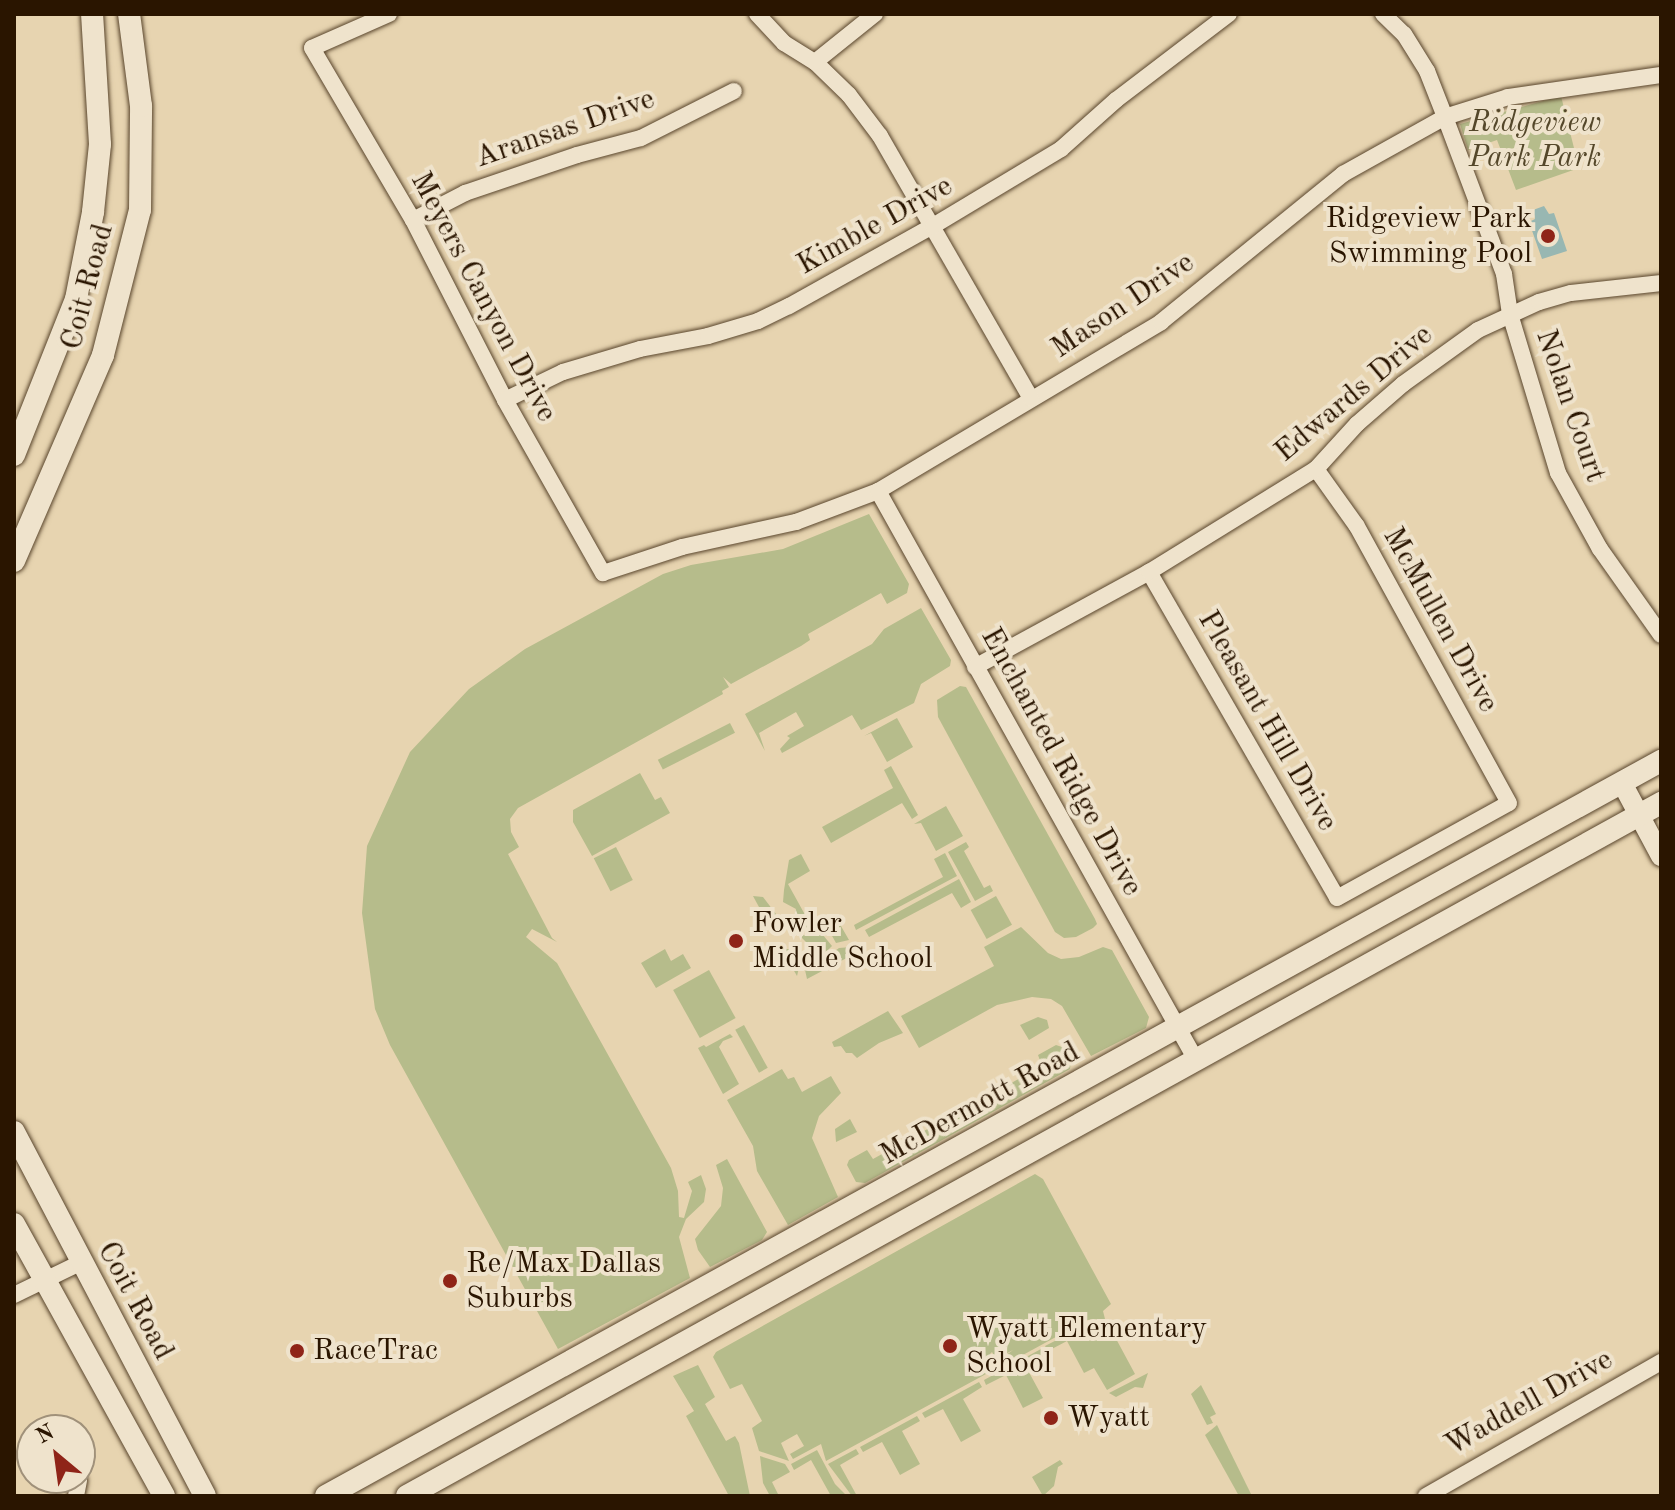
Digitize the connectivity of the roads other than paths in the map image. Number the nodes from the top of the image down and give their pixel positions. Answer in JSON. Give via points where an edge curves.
{"nodes":[{"id":1,"x":92,"y":14,"type":"edge"},
{"id":2,"x":129,"y":14,"type":"edge"},
{"id":3,"x":389,"y":14,"type":"edge"},
{"id":4,"x":757,"y":14,"type":"edge"},
{"id":5,"x":875,"y":14,"type":"edge"},
{"id":6,"x":1229,"y":14,"type":"edge"},
{"id":7,"x":1383,"y":14,"type":"edge"},
{"id":8,"x":815,"y":62,"type":"junction"},
{"id":9,"x":1661,"y":75,"type":"edge"},
{"id":10,"x":734,"y":91,"type":"dead end"},
{"id":11,"x":1445,"y":117,"type":"junction"},
{"id":12,"x":413,"y":220,"type":"junction"},
{"id":13,"x":933,"y":226,"type":"junction"},
{"id":14,"x":1661,"y":283,"type":"edge"},
{"id":15,"x":1510,"y":314,"type":"junction"},
{"id":16,"x":1031,"y":399,"type":"junction"},
{"id":17,"x":505,"y":400,"type":"junction"},
{"id":18,"x":14,"y":455,"type":"edge"},
{"id":19,"x":1316,"y":469,"type":"junction"},
{"id":20,"x":878,"y":491,"type":"junction"},
{"id":21,"x":24,"y":513,"type":"edge"},
{"id":22,"x":17,"y":544,"type":"edge"},
{"id":23,"x":1149,"y":572,"type":"junction"},
{"id":24,"x":603,"y":573,"type":"joint"},
{"id":25,"x":1661,"y":635,"type":"edge"},
{"id":26,"x":975,"y":667,"type":"junction"},
{"id":27,"x":1661,"y":761,"type":"edge"},
{"id":28,"x":1622,"y":783,"type":"junction"},
{"id":29,"x":1661,"y":803,"type":"edge"},
{"id":30,"x":1639,"y":815,"type":"junction"},
{"id":31,"x":1661,"y":856,"type":"edge"},
{"id":32,"x":1451,"y":878,"type":"junction"},
{"id":33,"x":1337,"y":898,"type":"joint"},
{"id":34,"x":1469,"y":909,"type":"junction"},
{"id":35,"x":1179,"y":1030,"type":"junction"},
{"id":36,"x":1196,"y":1060,"type":"junction"},
{"id":37,"x":14,"y":1132,"type":"edge"},
{"id":38,"x":14,"y":1224,"type":"edge"},
{"id":39,"x":781,"y":1247,"type":"junction"},
{"id":40,"x":80,"y":1263,"type":"junction"},
{"id":41,"x":799,"y":1279,"type":"junction"},
{"id":42,"x":44,"y":1280,"type":"junction"},
{"id":43,"x":14,"y":1295,"type":"edge"},
{"id":44,"x":1661,"y":1362,"type":"edge"},
{"id":45,"x":545,"y":1377,"type":"junction"},
{"id":46,"x":564,"y":1409,"type":"junction"},
{"id":47,"x":164,"y":1496,"type":"edge"},
{"id":48,"x":205,"y":1496,"type":"edge"},
{"id":49,"x":326,"y":1496,"type":"edge"},
{"id":50,"x":407,"y":1496,"type":"edge"},
{"id":51,"x":1426,"y":1496,"type":"edge"}],
"edges":[{"from":1,"to":18,"type":"main road","name":"Coit Road","via":[[100,144],[93,212],[76,299]]},
{"from":2,"to":21,"type":"main road","name":"Coit Road","via":[[141,106],[140,210],[103,355]]},
{"from":3,"to":12,"type":"street","name":"Meyers Canyon Drive","via":[[312,48]]},
{"from":4,"to":8,"type":"street","via":[[784,43]]},
{"from":5,"to":8,"type":"street"},
{"from":6,"to":13,"type":"street","name":"Kimble Drive","via":[[1061,149]]},
{"from":7,"to":11,"type":"street","name":"Nolan Court","via":[[1404,34],[1427,71]]},
{"from":8,"to":13,"type":"street","via":[[880,136]]},
{"from":9,"to":11,"type":"street","name":"Mason Drive","via":[[1508,97]]},
{"from":10,"to":12,"type":"street","name":"Aransas Drive","via":[[641,138],[465,193]]},
{"from":11,"to":15,"type":"street","name":"Nolan Court","via":[[1504,274]]},
{"from":11,"to":16,"type":"street","name":"Mason Drive","via":[[1343,174],[1172,314]]},
{"from":12,"to":17,"type":"street","name":"Meyers Canyon Drive"},
{"from":13,"to":16,"type":"street"},
{"from":13,"to":17,"type":"street","name":"Kimble Drive","via":[[758,321],[575,368]]},
{"from":14,"to":15,"type":"street","name":"Edwards Drive","via":[[1571,293]]},
{"from":15,"to":19,"type":"street","name":"Edwards Drive","via":[[1478,330],[1403,384]]},
{"from":15,"to":25,"type":"street","name":"Nolan Court","via":[[1558,473],[1600,549]]},
{"from":16,"to":20,"type":"street","name":"Mason Drive"},
{"from":17,"to":24,"type":"street","name":"Meyers Canyon Drive"},
{"from":19,"to":23,"type":"street","name":"Edwards Drive"},
{"from":19,"to":33,"type":"street","name":"McMullen Drive","via":[[1356,525],[1509,803]]},
{"from":20,"to":24,"type":"street","name":"Mason Drive","via":[[796,522],[725,536]]},
{"from":20,"to":26,"type":"street","name":"Enchanted Ridge Drive"},
{"from":21,"to":22,"type":"main road","name":"Coit Road"},
{"from":23,"to":26,"type":"street","name":"Edwards Drive"},
{"from":23,"to":33,"type":"street","name":"Pleasant Hill Drive"},
{"from":26,"to":35,"type":"street","name":"Enchanted Ridge Drive"},
{"from":27,"to":28,"type":"main road","name":"McDermott Road"},
{"from":28,"to":30,"type":"street"},
{"from":28,"to":32,"type":"main road","name":"McDermott Road"},
{"from":29,"to":30,"type":"main road"},
{"from":30,"to":31,"type":"street"},
{"from":30,"to":34,"type":"main road"},
{"from":32,"to":34,"type":"main road"},
{"from":32,"to":35,"type":"main road","name":"McDermott Road"},
{"from":34,"to":36,"type":"main road"},
{"from":35,"to":36,"type":"street","name":"Enchanted Ridge Drive"},
{"from":35,"to":39,"type":"main road","name":"McDermott Road"},
{"from":36,"to":41,"type":"main road"},
{"from":37,"to":40,"type":"main road","name":"Coit Road"},
{"from":38,"to":42,"type":"main road"},
{"from":39,"to":41,"type":"main road"},
{"from":39,"to":45,"type":"main road","name":"McDermott Road"},
{"from":40,"to":42,"type":"street"},
{"from":40,"to":48,"type":"main road","name":"Coit Road"},
{"from":41,"to":46,"type":"main road"},
{"from":42,"to":43,"type":"street"},
{"from":42,"to":47,"type":"main road"},
{"from":44,"to":51,"type":"street","name":"Waddell Drive"},
{"from":45,"to":46,"type":"main road"},
{"from":45,"to":49,"type":"main road","name":"McDermott Road"},
{"from":46,"to":50,"type":"main road"}]}
